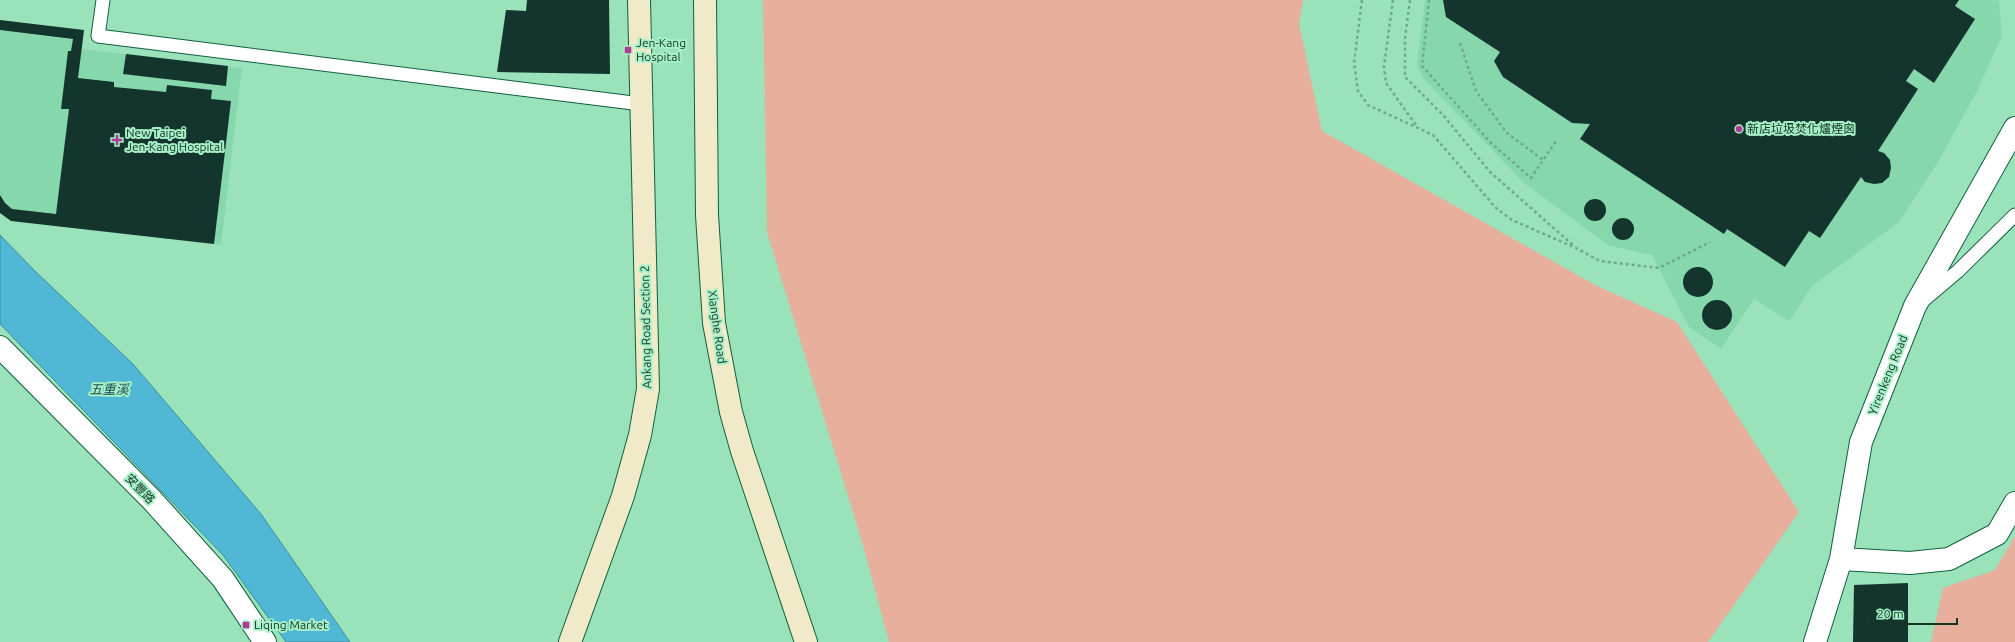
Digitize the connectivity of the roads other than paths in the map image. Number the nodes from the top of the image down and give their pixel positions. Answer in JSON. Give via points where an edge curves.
{"nodes":[{"id":1,"x":103,"y":0,"type":"edge"},
{"id":2,"x":639,"y":0,"type":"edge"},
{"id":3,"x":705,"y":0,"type":"edge"},
{"id":4,"x":641,"y":104,"type":"junction"},
{"id":5,"x":2015,"y":128,"type":"edge"},
{"id":6,"x":2015,"y":215,"type":"edge"},
{"id":7,"x":1915,"y":306,"type":"junction"},
{"id":8,"x":0,"y":347,"type":"edge"},
{"id":9,"x":2015,"y":503,"type":"edge"},
{"id":10,"x":1841,"y":559,"type":"junction"},
{"id":11,"x":265,"y":642,"type":"edge"},
{"id":12,"x":570,"y":642,"type":"edge"},
{"id":13,"x":806,"y":642,"type":"edge"},
{"id":14,"x":1815,"y":642,"type":"edge"}],
"edges":[{"from":1,"to":4,"type":"lane","via":[[98,36]]},
{"from":2,"to":4,"type":"main road","name":"Ankang Road Section 2"},
{"from":3,"to":13,"type":"main road","name":"Xianghe Road","via":[[707,215],[714,323],[731,412],[742,451]]},
{"from":4,"to":12,"type":"main road","name":"Ankang Road Section 2","via":[[648,389],[640,435],[623,496]]},
{"from":5,"to":7,"type":"street","name":"Yirenkeng Road"},
{"from":6,"to":7,"type":"lane","via":[[1958,271]]},
{"from":7,"to":10,"type":"street","name":"Yirenkeng Road","via":[[1861,442]]},
{"from":8,"to":11,"type":"street","name":"安豐路","via":[[152,500],[223,579]]},
{"from":9,"to":10,"type":"street","via":[[1997,534],[1948,559],[1910,563]]},
{"from":10,"to":14,"type":"street","name":"Yirenkeng Road"}]}
